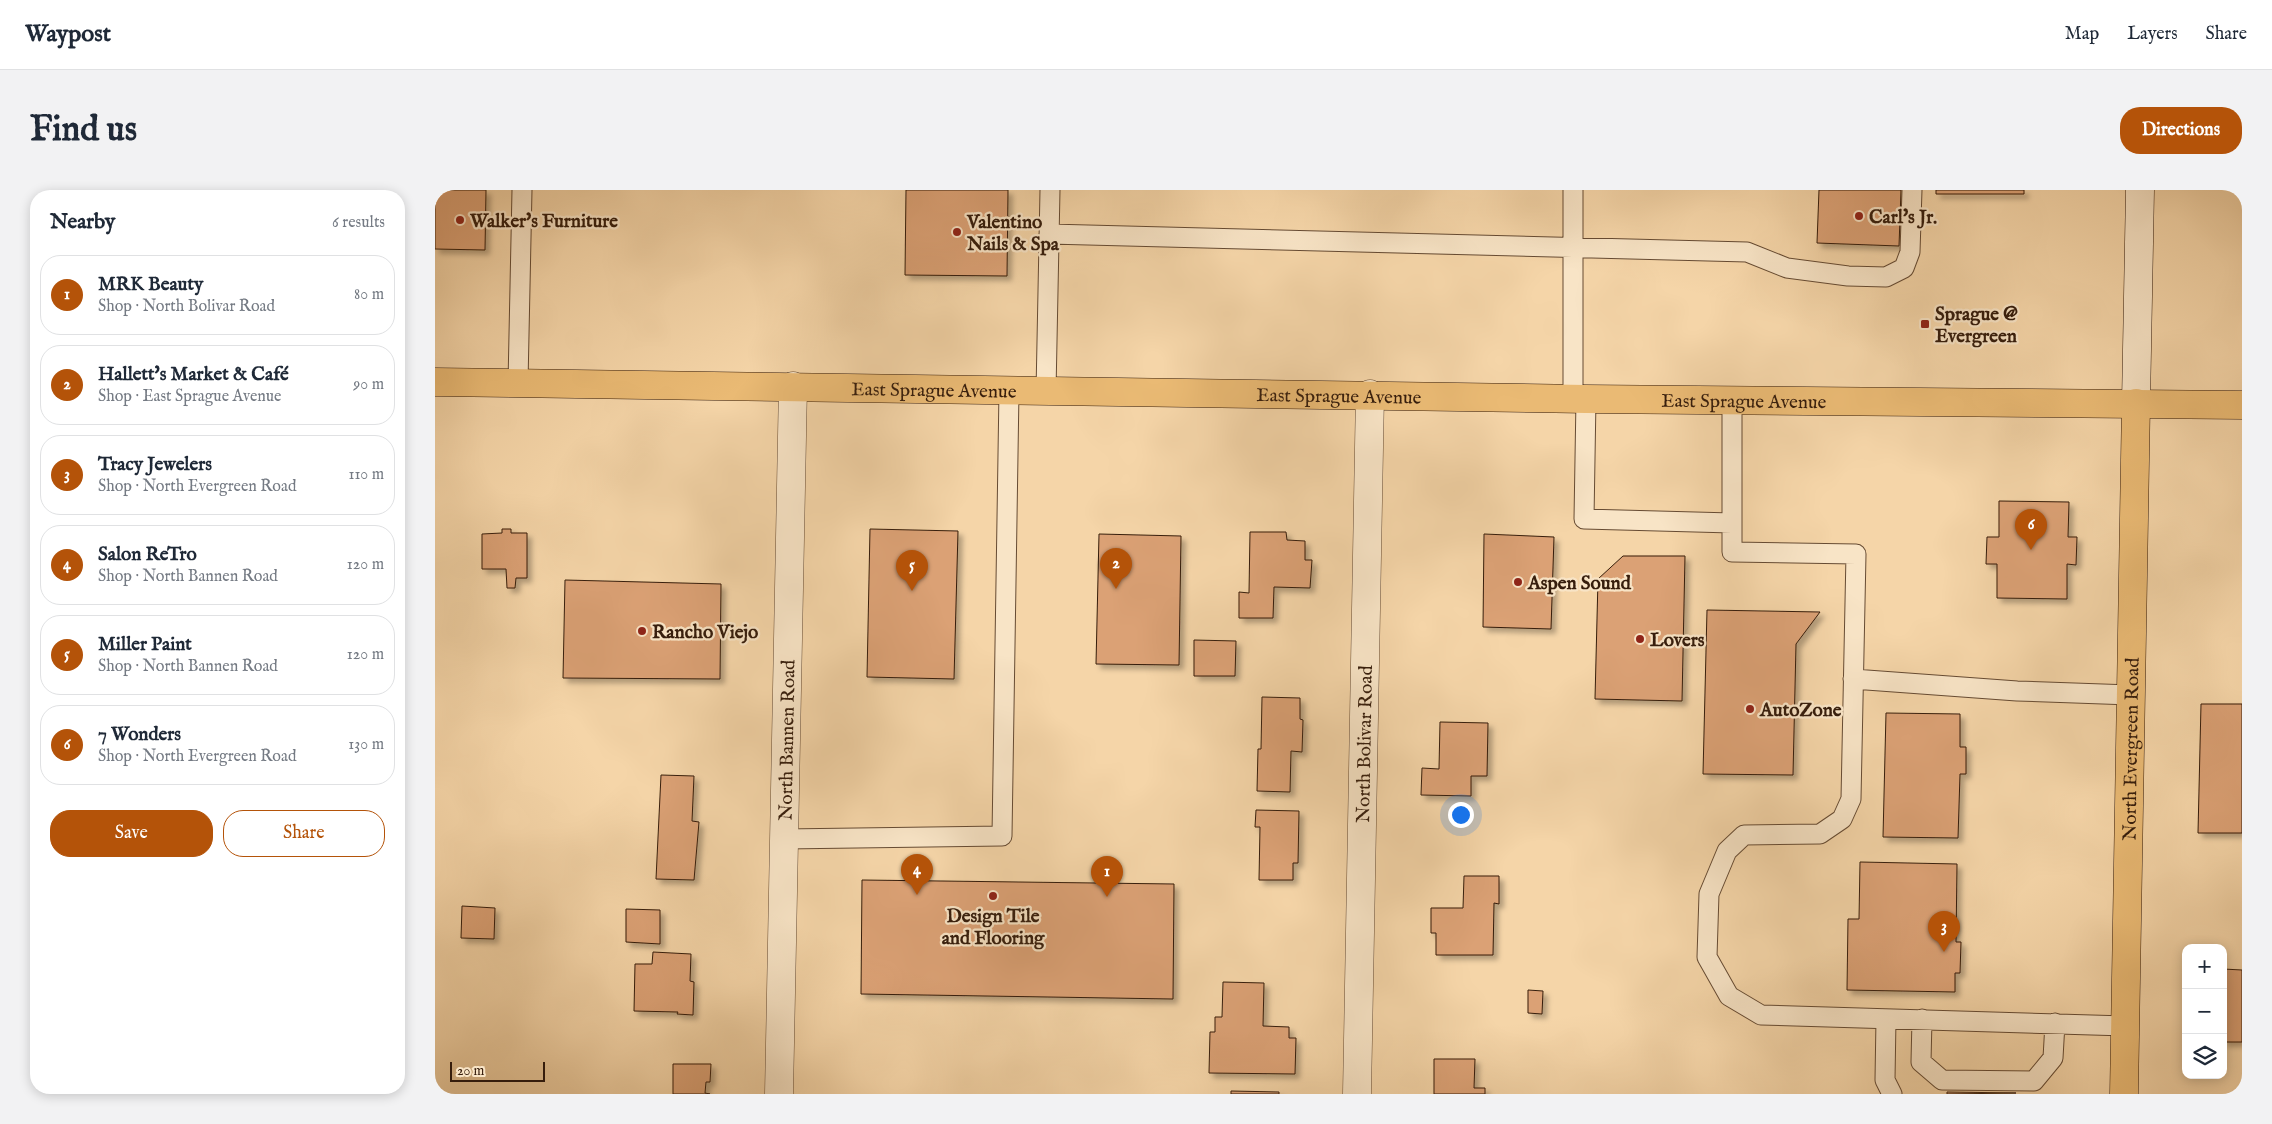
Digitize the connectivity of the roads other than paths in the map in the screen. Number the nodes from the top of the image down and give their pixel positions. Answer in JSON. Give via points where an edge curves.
{"nodes":[{"id":1,"x":522,"y":190,"type":"edge"},
{"id":2,"x":1050,"y":190,"type":"edge"},
{"id":3,"x":1573,"y":190,"type":"edge"},
{"id":4,"x":1912,"y":190,"type":"edge"},
{"id":5,"x":2140,"y":190,"type":"edge"},
{"id":6,"x":1049,"y":234,"type":"junction"},
{"id":7,"x":1573,"y":247,"type":"junction"},
{"id":8,"x":435,"y":382,"type":"edge"},
{"id":9,"x":518,"y":383,"type":"junction"},
{"id":10,"x":793,"y":386,"type":"junction"},
{"id":11,"x":1009,"y":391,"type":"junction"},
{"id":12,"x":1045,"y":392,"type":"junction"},
{"id":13,"x":1370,"y":394,"type":"junction"},
{"id":14,"x":1580,"y":399,"type":"junction"},
{"id":15,"x":1732,"y":400,"type":"junction"},
{"id":16,"x":2136,"y":403,"type":"junction"},
{"id":17,"x":2242,"y":405,"type":"edge"},
{"id":18,"x":1733,"y":523,"type":"junction"},
{"id":19,"x":1853,"y":679,"type":"junction"},
{"id":20,"x":2131,"y":694,"type":"junction"},
{"id":21,"x":784,"y":839,"type":"junction"},
{"id":22,"x":1886,"y":1019,"type":"junction"},
{"id":23,"x":1922,"y":1019,"type":"junction"},
{"id":24,"x":2055,"y":1023,"type":"junction"},
{"id":25,"x":2125,"y":1026,"type":"junction"},
{"id":26,"x":779,"y":1094,"type":"edge"},
{"id":27,"x":1357,"y":1094,"type":"edge"},
{"id":28,"x":1892,"y":1094,"type":"edge"},
{"id":29,"x":2124,"y":1094,"type":"edge"}],
"edges":[{"from":1,"to":9,"type":"lane"},
{"from":2,"to":6,"type":"lane"},
{"from":3,"to":7,"type":"lane"},
{"from":4,"to":7,"type":"lane","via":[[1910,252],[1904,268],[1887,276],[1848,276],[1787,268],[1747,252]]},
{"from":5,"to":16,"type":"street"},
{"from":6,"to":7,"type":"lane"},
{"from":6,"to":12,"type":"lane"},
{"from":7,"to":14,"type":"lane"},
{"from":8,"to":9,"type":"main road","name":"East Sprague Avenue"},
{"from":9,"to":10,"type":"main road","name":"East Sprague Avenue"},
{"from":10,"to":11,"type":"main road","name":"East Sprague Avenue"},
{"from":10,"to":21,"type":"street","name":"North Bannen Road"},
{"from":11,"to":12,"type":"main road","name":"East Sprague Avenue"},
{"from":11,"to":21,"type":"lane","via":[[1002,836]]},
{"from":12,"to":13,"type":"main road","name":"East Sprague Avenue"},
{"from":13,"to":14,"type":"main road","name":"East Sprague Avenue"},
{"from":13,"to":27,"type":"street","name":"North Bolivar Road"},
{"from":14,"to":15,"type":"main road","name":"East Sprague Avenue"},
{"from":14,"to":18,"type":"lane","via":[[1584,519]]},
{"from":15,"to":16,"type":"main road","name":"East Sprague Avenue"},
{"from":15,"to":18,"type":"lane"},
{"from":16,"to":17,"type":"main road","name":"East Sprague Avenue"},
{"from":16,"to":20,"type":"main road","name":"North Evergreen Road"},
{"from":18,"to":19,"type":"lane","via":[[1732,552],[1856,554]]},
{"from":19,"to":20,"type":"lane","via":[[2017,691]]},
{"from":19,"to":22,"type":"lane","via":[[1851,799],[1843,820],[1820,834],[1744,835],[1727,851],[1709,894],[1707,957],[1729,996],[1761,1015]]},
{"from":20,"to":25,"type":"main road","name":"North Evergreen Road"},
{"from":21,"to":26,"type":"street","name":"North Bannen Road"},
{"from":22,"to":23,"type":"lane"},
{"from":22,"to":28,"type":"lane","via":[[1885,1080]]},
{"from":23,"to":24,"type":"lane"},
{"from":23,"to":24,"type":"lane","via":[[1921,1062],[1942,1080],[2033,1081],[2053,1058]]},
{"from":24,"to":25,"type":"lane"},
{"from":25,"to":29,"type":"main road","name":"North Evergreen Road"}]}
